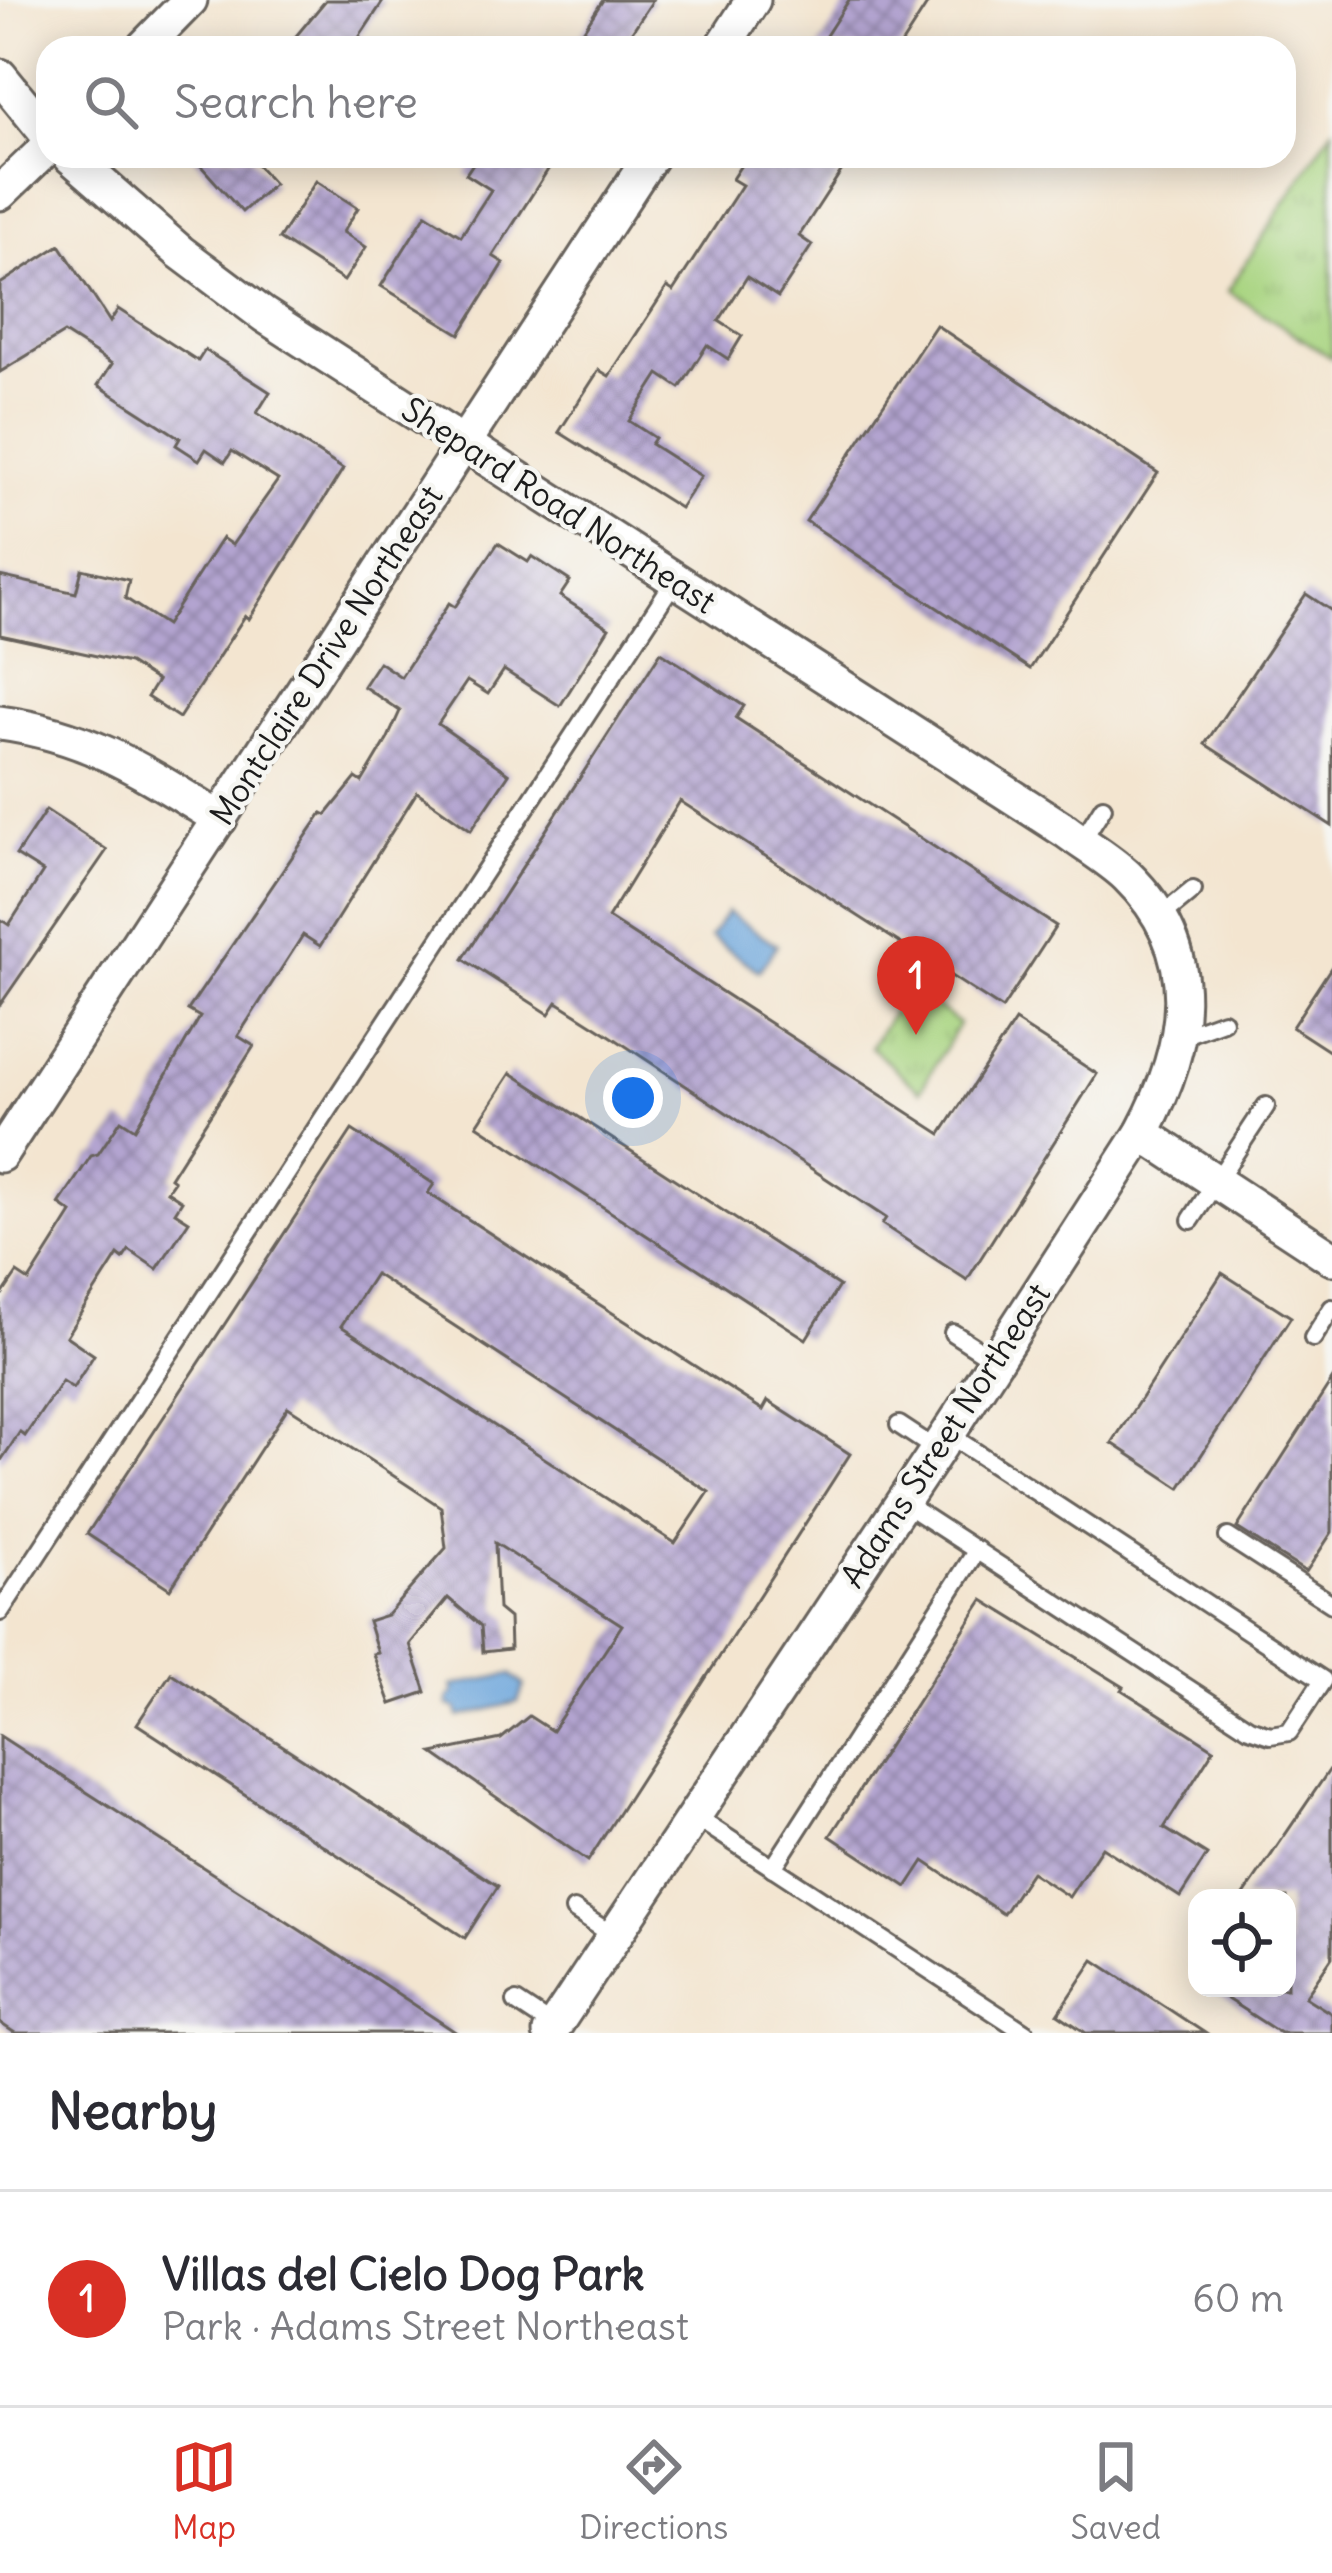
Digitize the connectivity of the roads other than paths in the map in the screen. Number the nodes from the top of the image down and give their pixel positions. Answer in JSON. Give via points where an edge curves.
{"nodes":[{"id":1,"x":190,"y":0,"type":"edge"},
{"id":2,"x":753,"y":0,"type":"edge"},
{"id":3,"x":155,"y":36,"type":"edge"},
{"id":4,"x":730,"y":36,"type":"edge"},
{"id":5,"x":0,"y":76,"type":"edge"},
{"id":6,"x":36,"y":120,"type":"edge"},
{"id":7,"x":36,"y":158,"type":"edge"},
{"id":8,"x":84,"y":168,"type":"edge"},
{"id":9,"x":643,"y":168,"type":"edge"},
{"id":10,"x":0,"y":193,"type":"edge"},
{"id":11,"x":463,"y":443,"type":"junction"},
{"id":12,"x":675,"y":580,"type":"junction"},
{"id":13,"x":0,"y":723,"type":"edge"},
{"id":14,"x":1103,"y":807,"type":"dead end"},
{"id":15,"x":220,"y":819,"type":"junction"},
{"id":16,"x":1074,"y":837,"type":"junction"},
{"id":17,"x":1193,"y":890,"type":"dead end"},
{"id":18,"x":1160,"y":916,"type":"junction"},
{"id":19,"x":1223,"y":1021,"type":"dead end"},
{"id":20,"x":1178,"y":1037,"type":"junction"},
{"id":21,"x":1266,"y":1106,"type":"dead end"},
{"id":22,"x":1142,"y":1133,"type":"junction"},
{"id":23,"x":0,"y":1155,"type":"edge"},
{"id":24,"x":1216,"y":1182,"type":"junction"},
{"id":25,"x":1191,"y":1220,"type":"dead end"},
{"id":26,"x":1332,"y":1258,"type":"edge"},
{"id":27,"x":1332,"y":1308,"type":"edge"},
{"id":28,"x":953,"y":1333,"type":"dead end"},
{"id":29,"x":1313,"y":1338,"type":"dead end"},
{"id":30,"x":995,"y":1360,"type":"junction"},
{"id":31,"x":899,"y":1425,"type":"dead end"},
{"id":32,"x":942,"y":1442,"type":"junction"},
{"id":33,"x":902,"y":1502,"type":"junction"},
{"id":34,"x":1228,"y":1537,"type":"dead end"},
{"id":35,"x":977,"y":1550,"type":"junction"},
{"id":36,"x":1332,"y":1604,"type":"edge"},
{"id":37,"x":0,"y":1612,"type":"edge"},
{"id":38,"x":694,"y":1816,"type":"junction"},
{"id":39,"x":773,"y":1868,"type":"junction"},
{"id":40,"x":574,"y":1910,"type":"dead end"},
{"id":41,"x":614,"y":1936,"type":"junction"},
{"id":42,"x":516,"y":2002,"type":"dead end"},
{"id":43,"x":552,"y":2030,"type":"edge"},
{"id":44,"x":1026,"y":2033,"type":"edge"}],
"edges":[{"from":1,"to":3,"type":"street"},
{"from":2,"to":4,"type":"street"},
{"from":5,"to":6,"type":"street"},
{"from":7,"to":10,"type":"street"},
{"from":8,"to":11,"type":"street","name":"Shepard Road Northeast","via":[[264,315]]},
{"from":9,"to":11,"type":"street","name":"Montclaire Drive Northeast"},
{"from":11,"to":12,"type":"street","name":"Shepard Road Northeast"},
{"from":11,"to":15,"type":"street","name":"Montclaire Drive Northeast"},
{"from":12,"to":16,"type":"street","name":"Shepard Road Northeast"},
{"from":12,"to":37,"type":"lane"},
{"from":13,"to":15,"type":"street","via":[[46,729],[120,757]]},
{"from":14,"to":16,"type":"lane"},
{"from":15,"to":23,"type":"street","name":"Montclaire Drive Northeast"},
{"from":16,"to":18,"type":"street","name":"Adams Street Northeast","via":[[1126,875]]},
{"from":17,"to":18,"type":"lane"},
{"from":18,"to":20,"type":"street","name":"Adams Street Northeast","via":[[1178,952]]},
{"from":19,"to":20,"type":"lane"},
{"from":20,"to":22,"type":"street","name":"Adams Street Northeast","via":[[1167,1086]]},
{"from":21,"to":24,"type":"lane"},
{"from":22,"to":24,"type":"street"},
{"from":22,"to":30,"type":"street","name":"Adams Street Northeast"},
{"from":24,"to":25,"type":"lane"},
{"from":24,"to":26,"type":"street"},
{"from":27,"to":29,"type":"lane"},
{"from":28,"to":30,"type":"lane"},
{"from":30,"to":32,"type":"street","name":"Adams Street Northeast"},
{"from":31,"to":32,"type":"lane"},
{"from":32,"to":33,"type":"street","name":"Adams Street Northeast"},
{"from":32,"to":35,"type":"lane","via":[[1323,1680],[1289,1732],[1249,1728]]},
{"from":33,"to":35,"type":"lane"},
{"from":33,"to":38,"type":"street","name":"Adams Street Northeast"},
{"from":34,"to":36,"type":"lane"},
{"from":35,"to":39,"type":"lane"},
{"from":38,"to":39,"type":"lane"},
{"from":38,"to":41,"type":"street","name":"Adams Street Northeast"},
{"from":39,"to":44,"type":"lane"},
{"from":40,"to":41,"type":"lane"},
{"from":41,"to":43,"type":"street","name":"Adams Street Northeast"},
{"from":42,"to":43,"type":"lane"}]}
